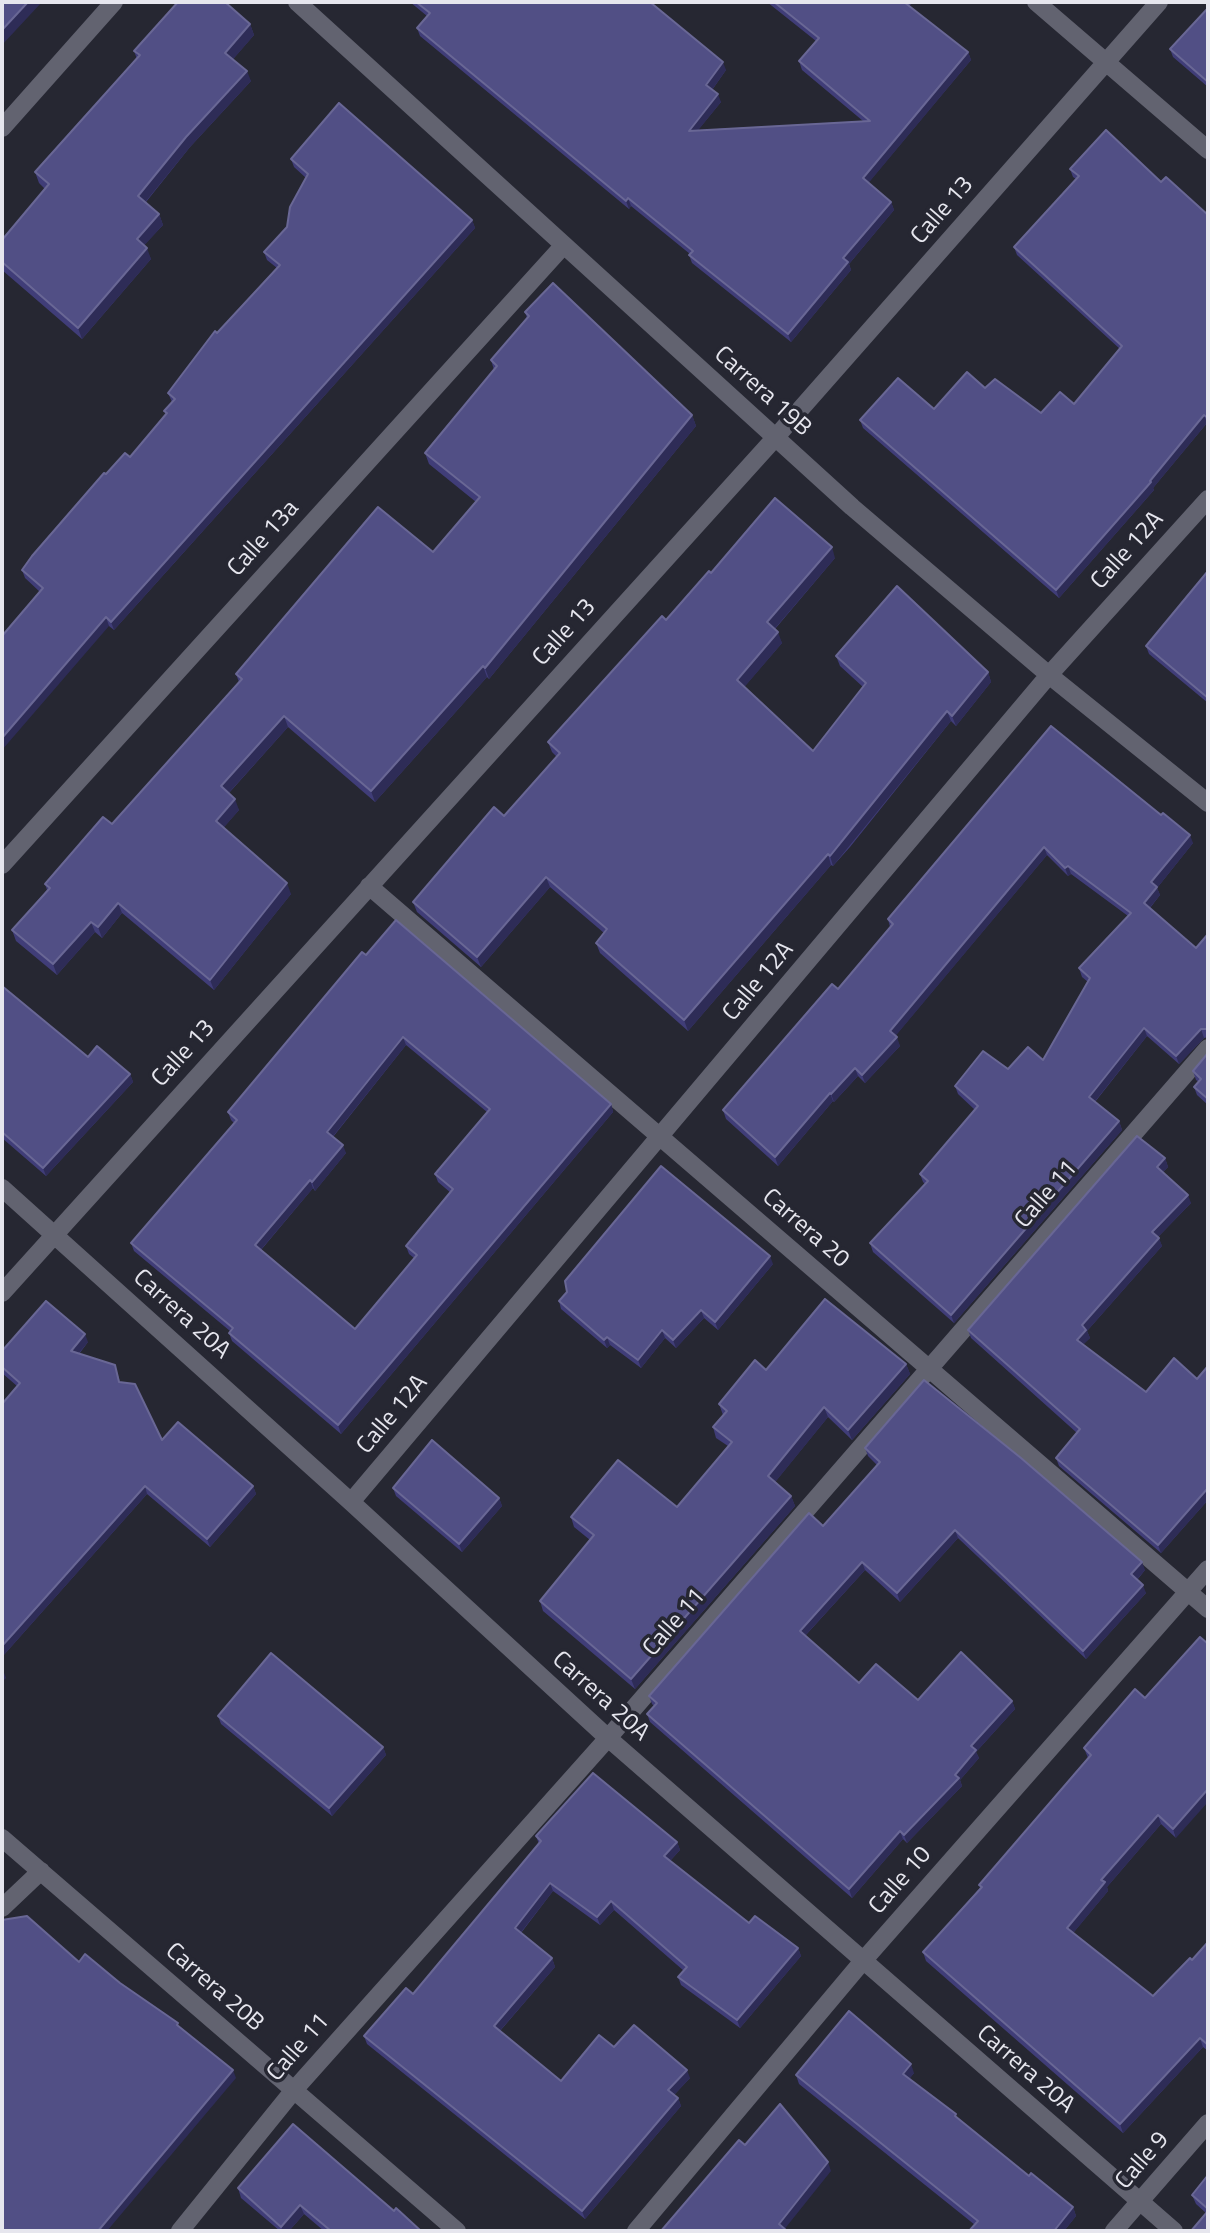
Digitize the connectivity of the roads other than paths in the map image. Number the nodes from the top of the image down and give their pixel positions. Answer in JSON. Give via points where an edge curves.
{"nodes":[{"id":1,"x":114,"y":2,"type":"edge"},
{"id":2,"x":297,"y":2,"type":"edge"},
{"id":3,"x":1036,"y":2,"type":"edge"},
{"id":4,"x":1159,"y":2,"type":"edge"},
{"id":5,"x":1106,"y":62,"type":"junction"},
{"id":6,"x":2,"y":128,"type":"edge"},
{"id":7,"x":1208,"y":150,"type":"edge"},
{"id":8,"x":563,"y":246,"type":"junction"},
{"id":9,"x":775,"y":438,"type":"junction"},
{"id":10,"x":1208,"y":499,"type":"edge"},
{"id":11,"x":1049,"y":675,"type":"junction"},
{"id":12,"x":1208,"y":803,"type":"edge"},
{"id":13,"x":2,"y":865,"type":"edge"},
{"id":14,"x":369,"y":886,"type":"junction"},
{"id":15,"x":1208,"y":1048,"type":"edge"},
{"id":16,"x":661,"y":1137,"type":"junction"},
{"id":17,"x":2,"y":1188,"type":"edge"},
{"id":18,"x":55,"y":1234,"type":"junction"},
{"id":19,"x":2,"y":1293,"type":"edge"},
{"id":20,"x":929,"y":1368,"type":"junction"},
{"id":21,"x":351,"y":1502,"type":"junction"},
{"id":22,"x":1208,"y":1569,"type":"edge"},
{"id":23,"x":1188,"y":1591,"type":"junction"},
{"id":24,"x":1208,"y":1609,"type":"edge"},
{"id":25,"x":608,"y":1738,"type":"junction"},
{"id":26,"x":2,"y":1838,"type":"edge"},
{"id":27,"x":41,"y":1871,"type":"junction"},
{"id":28,"x":2,"y":1908,"type":"edge"},
{"id":29,"x":862,"y":1962,"type":"junction"},
{"id":30,"x":294,"y":2090,"type":"junction"},
{"id":31,"x":1208,"y":2123,"type":"edge"},
{"id":32,"x":1140,"y":2202,"type":"junction"},
{"id":33,"x":180,"y":2231,"type":"edge"},
{"id":34,"x":457,"y":2231,"type":"edge"},
{"id":35,"x":636,"y":2231,"type":"edge"},
{"id":36,"x":1114,"y":2231,"type":"edge"},
{"id":37,"x":1174,"y":2231,"type":"edge"}],
"edges":[{"from":1,"to":6,"type":"street"},
{"from":2,"to":8,"type":"street","name":"Carrera 19B"},
{"from":3,"to":5,"type":"street"},
{"from":4,"to":5,"type":"street","name":"Calle 13"},
{"from":5,"to":7,"type":"street"},
{"from":5,"to":9,"type":"street","name":"Calle 13"},
{"from":8,"to":9,"type":"street","name":"Carrera 19B"},
{"from":8,"to":13,"type":"street","name":"Calle 13a"},
{"from":9,"to":11,"type":"street","name":"Carrera 19B"},
{"from":9,"to":14,"type":"street","name":"Calle 13"},
{"from":10,"to":11,"type":"street","name":"Calle 12A"},
{"from":11,"to":12,"type":"street","name":"Carrera 19B"},
{"from":11,"to":16,"type":"street","name":"Calle 12A"},
{"from":14,"to":16,"type":"street","name":"Carrera 20"},
{"from":14,"to":18,"type":"street","name":"Calle 13"},
{"from":15,"to":20,"type":"street","name":"Calle 11"},
{"from":16,"to":20,"type":"street","name":"Carrera 20"},
{"from":16,"to":21,"type":"street","name":"Calle 12A"},
{"from":17,"to":18,"type":"street","name":"Carrera 20A"},
{"from":18,"to":19,"type":"street","name":"Calle 13"},
{"from":18,"to":21,"type":"street","name":"Carrera 20A"},
{"from":20,"to":23,"type":"street","name":"Carrera 20"},
{"from":20,"to":25,"type":"street","name":"Calle 11"},
{"from":21,"to":25,"type":"street","name":"Carrera 20A"},
{"from":22,"to":23,"type":"street","name":"Calle 10"},
{"from":23,"to":24,"type":"street","name":"Carrera 20"},
{"from":23,"to":29,"type":"street","name":"Calle 10"},
{"from":25,"to":29,"type":"street","name":"Carrera 20A"},
{"from":25,"to":30,"type":"street","name":"Calle 11"},
{"from":26,"to":27,"type":"street","name":"Carrera 20B"},
{"from":27,"to":28,"type":"street"},
{"from":27,"to":30,"type":"street","name":"Carrera 20B"},
{"from":29,"to":32,"type":"street","name":"Carrera 20A"},
{"from":29,"to":35,"type":"street","name":"Calle 10"},
{"from":30,"to":33,"type":"street","name":"Calle 11"},
{"from":30,"to":34,"type":"street","name":"Carrera 20B"},
{"from":31,"to":32,"type":"street","name":"Calle 9"},
{"from":32,"to":36,"type":"street","name":"Calle 9"},
{"from":32,"to":37,"type":"street","name":"Carrera 20A"}]}
